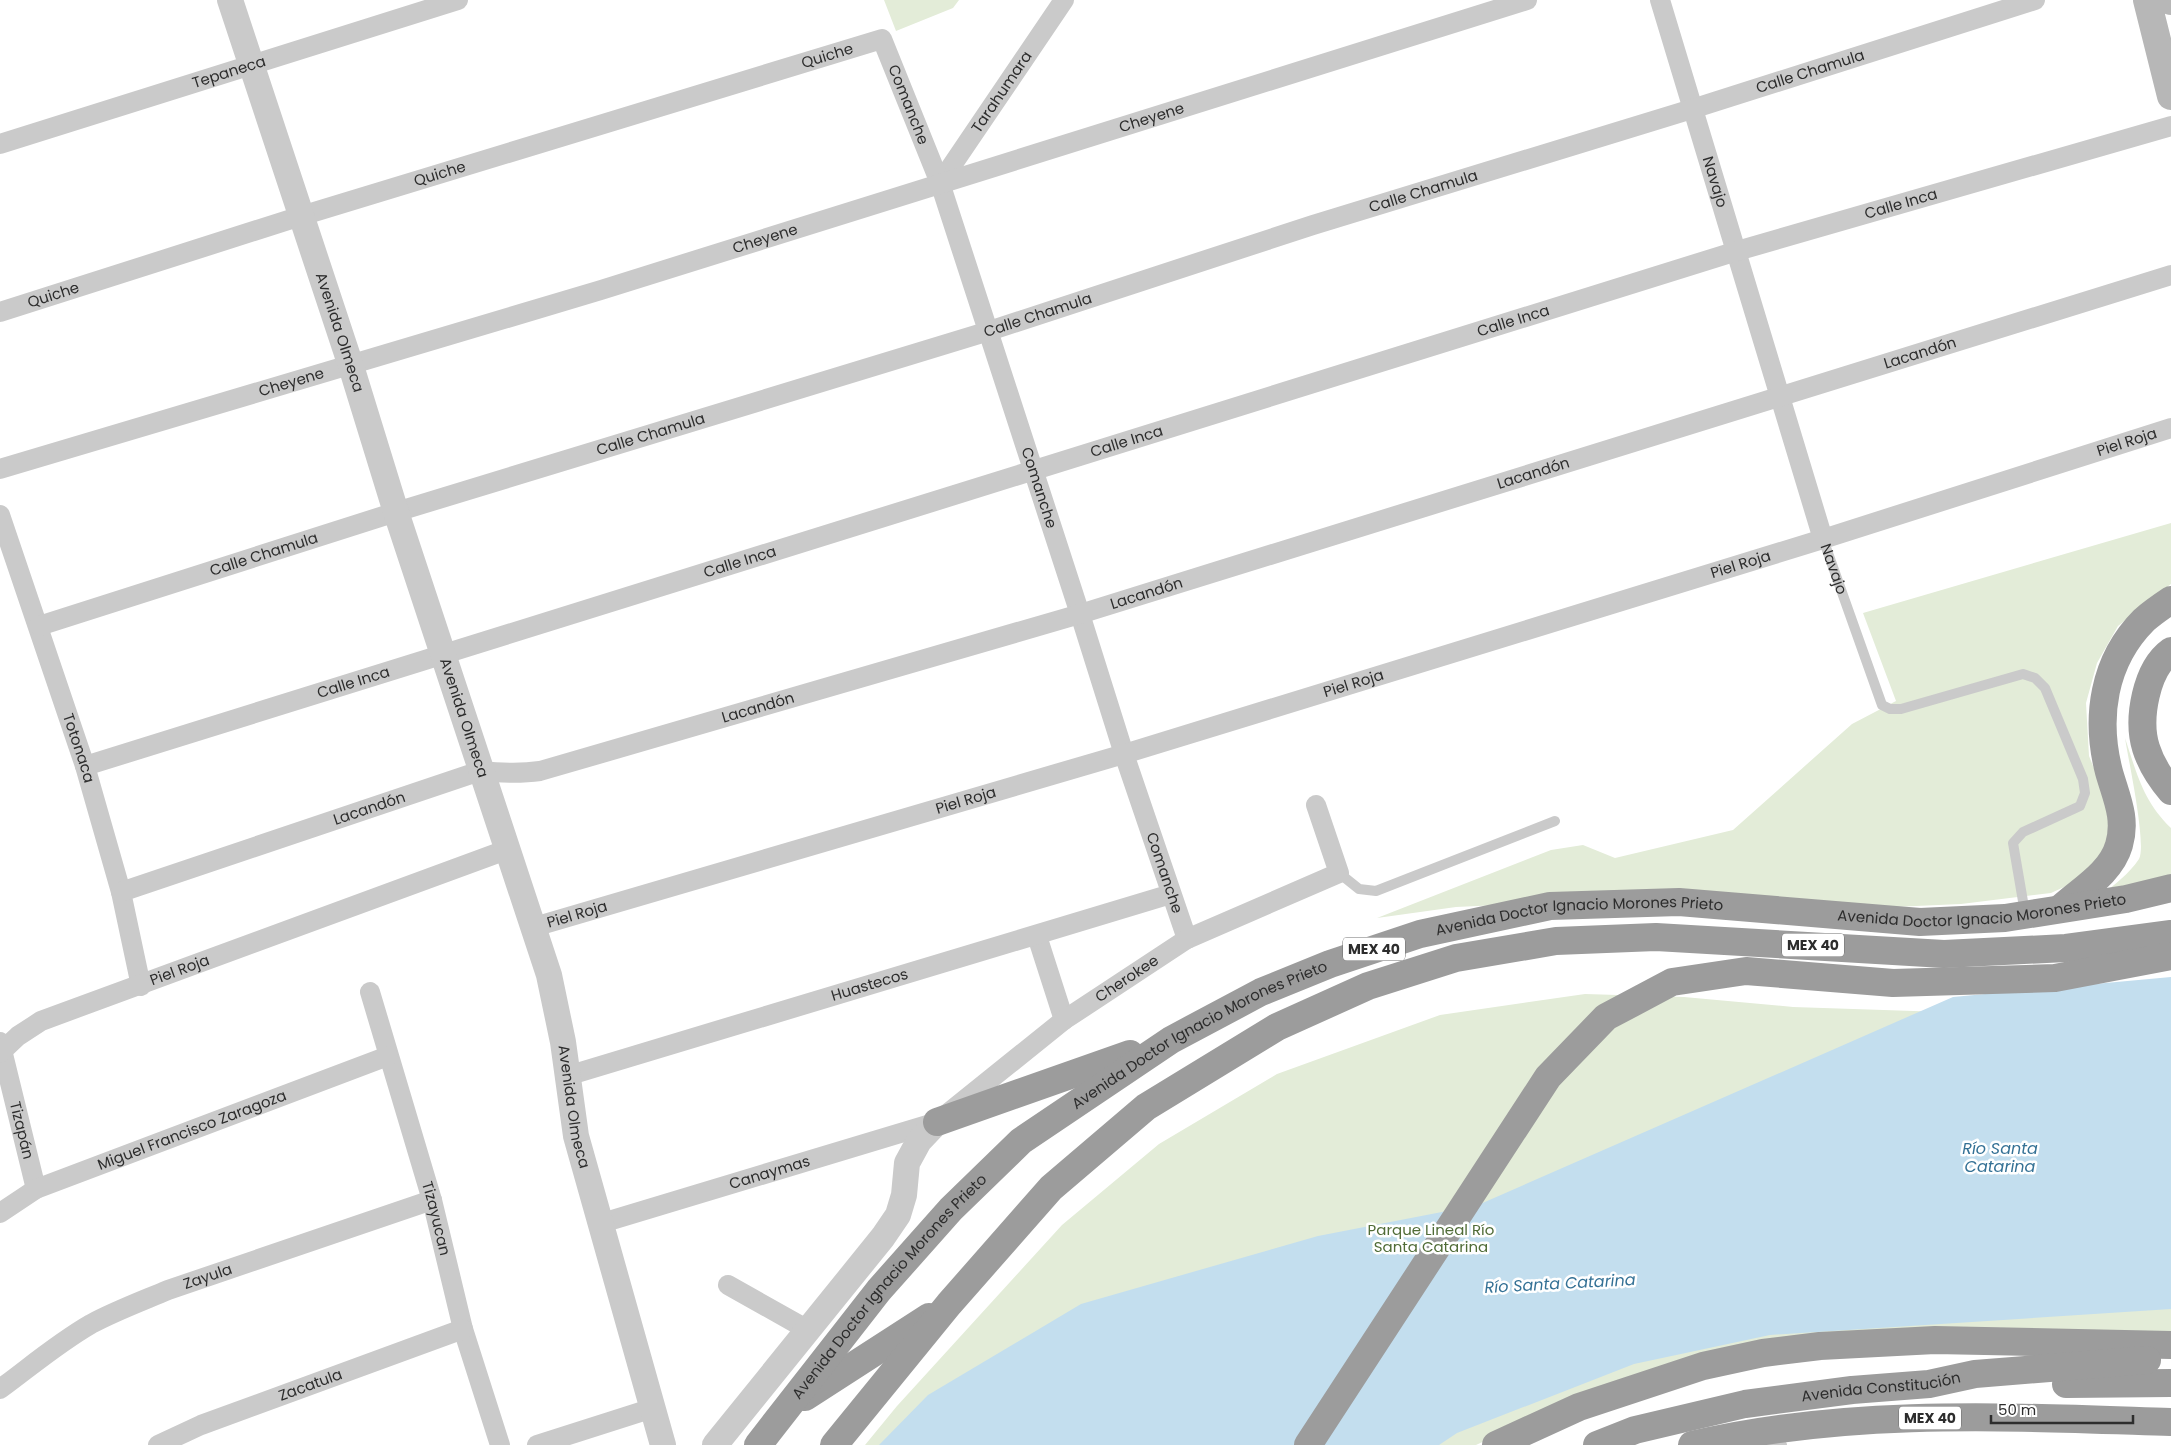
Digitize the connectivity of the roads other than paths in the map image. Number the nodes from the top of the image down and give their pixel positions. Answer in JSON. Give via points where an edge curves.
{"nodes":[{"id":1,"x":230,"y":0,"type":"edge"},
{"id":2,"x":458,"y":0,"type":"edge"},
{"id":3,"x":1064,"y":0,"type":"edge"},
{"id":4,"x":1527,"y":0,"type":"edge"},
{"id":5,"x":1660,"y":0,"type":"edge"},
{"id":6,"x":2035,"y":0,"type":"edge"},
{"id":7,"x":2147,"y":0,"type":"edge"},
{"id":8,"x":882,"y":39,"type":"joint"},
{"id":9,"x":252,"y":64,"type":"junction"},
{"id":10,"x":2171,"y":96,"type":"edge"},
{"id":11,"x":1692,"y":109,"type":"junction"},
{"id":12,"x":2171,"y":126,"type":"edge"},
{"id":13,"x":0,"y":144,"type":"edge"},
{"id":14,"x":940,"y":183,"type":"junction"},
{"id":15,"x":301,"y":216,"type":"junction"},
{"id":16,"x":1737,"y":251,"type":"junction"},
{"id":17,"x":2171,"y":275,"type":"edge"},
{"id":18,"x":0,"y":312,"type":"edge"},
{"id":19,"x":989,"y":331,"type":"junction"},
{"id":20,"x":351,"y":366,"type":"junction"},
{"id":21,"x":1779,"y":397,"type":"junction"},
{"id":22,"x":2171,"y":428,"type":"edge"},
{"id":23,"x":0,"y":470,"type":"edge"},
{"id":24,"x":1034,"y":472,"type":"junction"},
{"id":25,"x":396,"y":512,"type":"junction"},
{"id":26,"x":0,"y":515,"type":"edge"},
{"id":27,"x":1823,"y":539,"type":"junction"},
{"id":28,"x":2171,"y":600,"type":"edge"},
{"id":29,"x":1080,"y":614,"type":"junction"},
{"id":30,"x":39,"y":626,"type":"junction"},
{"id":31,"x":2171,"y":651,"type":"edge"},
{"id":32,"x":444,"y":653,"type":"junction"},
{"id":33,"x":1124,"y":754,"type":"junction"},
{"id":34,"x":86,"y":766,"type":"junction"},
{"id":35,"x":480,"y":771,"type":"junction"},
{"id":36,"x":2171,"y":791,"type":"edge"},
{"id":37,"x":1316,"y":804,"type":"dead end"},
{"id":38,"x":1555,"y":821,"type":"dead end"},
{"id":39,"x":506,"y":850,"type":"junction"},
{"id":40,"x":1339,"y":873,"type":"junction"},
{"id":41,"x":2171,"y":888,"type":"edge"},
{"id":42,"x":121,"y":892,"type":"junction"},
{"id":43,"x":1171,"y":894,"type":"junction"},
{"id":44,"x":2061,"y":908,"type":"junction"},
{"id":45,"x":2025,"y":914,"type":"junction"},
{"id":46,"x":534,"y":927,"type":"junction"},
{"id":47,"x":2171,"y":934,"type":"edge"},
{"id":48,"x":1037,"y":936,"type":"junction"},
{"id":49,"x":1187,"y":939,"type":"junction"},
{"id":50,"x":2171,"y":956,"type":"edge"},
{"id":51,"x":141,"y":986,"type":"junction"},
{"id":52,"x":370,"y":992,"type":"dead end"},
{"id":53,"x":1064,"y":1020,"type":"junction"},
{"id":54,"x":1171,"y":1040,"type":"junction"},
{"id":55,"x":1,"y":1049,"type":"edge"},
{"id":56,"x":388,"y":1056,"type":"junction"},
{"id":57,"x":567,"y":1076,"type":"junction"},
{"id":58,"x":937,"y":1122,"type":"junction"},
{"id":59,"x":36,"y":1189,"type":"junction"},
{"id":60,"x":432,"y":1200,"type":"junction"},
{"id":61,"x":0,"y":1213,"type":"edge"},
{"id":62,"x":602,"y":1223,"type":"junction"},
{"id":63,"x":728,"y":1285,"type":"dead end"},
{"id":64,"x":949,"y":1304,"type":"junction"},
{"id":65,"x":463,"y":1329,"type":"junction"},
{"id":66,"x":808,"y":1330,"type":"junction"},
{"id":67,"x":2171,"y":1345,"type":"edge"},
{"id":68,"x":2171,"y":1356,"type":"edge"},
{"id":69,"x":2171,"y":1383,"type":"edge"},
{"id":70,"x":1930,"y":1384,"type":"junction"},
{"id":71,"x":0,"y":1389,"type":"edge"},
{"id":72,"x":652,"y":1408,"type":"junction"},
{"id":73,"x":786,"y":1409,"type":"junction"},
{"id":74,"x":2171,"y":1422,"type":"edge"},
{"id":75,"x":1745,"y":1434,"type":"junction"},
{"id":76,"x":158,"y":1445,"type":"edge"},
{"id":77,"x":500,"y":1445,"type":"edge"},
{"id":78,"x":537,"y":1445,"type":"edge"},
{"id":79,"x":663,"y":1445,"type":"edge"},
{"id":80,"x":715,"y":1445,"type":"edge"},
{"id":81,"x":758,"y":1445,"type":"edge"},
{"id":82,"x":834,"y":1445,"type":"edge"},
{"id":83,"x":1308,"y":1445,"type":"edge"},
{"id":84,"x":1496,"y":1445,"type":"edge"},
{"id":85,"x":1597,"y":1445,"type":"edge"},
{"id":86,"x":1692,"y":1445,"type":"edge"},
{"id":87,"x":1782,"y":1445,"type":"edge"}],
"edges":[{"from":1,"to":9,"type":"street","name":"Avenida Olmeca"},
{"from":2,"to":9,"type":"street","name":"Tepaneca"},
{"from":3,"to":14,"type":"street","name":"Tarahumara"},
{"from":4,"to":14,"type":"street","name":"Cheyene"},
{"from":5,"to":11,"type":"street","name":"Navajo"},
{"from":6,"to":11,"type":"street","name":"Calle Chamula"},
{"from":7,"to":10,"type":"main road"},
{"from":8,"to":14,"type":"street","name":"Comanche"},
{"from":8,"to":15,"type":"street","name":"Quiche"},
{"from":9,"to":13,"type":"street","name":"Tepaneca"},
{"from":9,"to":15,"type":"street","name":"Avenida Olmeca"},
{"from":11,"to":16,"type":"street","name":"Navajo"},
{"from":11,"to":19,"type":"street","name":"Calle Chamula","via":[[1313,224]]},
{"from":12,"to":16,"type":"street","name":"Calle Inca"},
{"from":14,"to":19,"type":"street","name":"Comanche"},
{"from":14,"to":20,"type":"street","name":"Cheyene"},
{"from":15,"to":18,"type":"street","name":"Quiche"},
{"from":15,"to":20,"type":"street","name":"Avenida Olmeca"},
{"from":16,"to":21,"type":"street","name":"Navajo"},
{"from":16,"to":24,"type":"street","name":"Calle Inca"},
{"from":17,"to":21,"type":"street","name":"Lacandón"},
{"from":19,"to":24,"type":"street","name":"Comanche"},
{"from":19,"to":25,"type":"street","name":"Calle Chamula"},
{"from":20,"to":23,"type":"street","name":"Cheyene"},
{"from":20,"to":25,"type":"street","name":"Avenida Olmeca"},
{"from":21,"to":27,"type":"street","name":"Navajo"},
{"from":21,"to":29,"type":"street","name":"Lacandón"},
{"from":22,"to":27,"type":"street","name":"Piel Roja"},
{"from":24,"to":29,"type":"street","name":"Comanche"},
{"from":24,"to":32,"type":"street","name":"Calle Inca"},
{"from":25,"to":30,"type":"street","name":"Calle Chamula"},
{"from":25,"to":32,"type":"street","name":"Avenida Olmeca"},
{"from":26,"to":30,"type":"street","name":"Totonaca"},
{"from":27,"to":33,"type":"street","name":"Piel Roja"},
{"from":27,"to":45,"type":"lane","name":"Navajo","via":[[1882,705],[1901,709],[2023,674],[2035,678],[2045,688],[2083,779],[2085,793],[2080,806],[2023,832],[2013,843]]},
{"from":28,"to":44,"type":"highway","via":[[2144,620],[2120,652],[2104,690],[2101,724],[2109,771],[2123,821],[2120,845],[2112,862]]},
{"from":29,"to":33,"type":"street","name":"Comanche"},
{"from":29,"to":35,"type":"street","name":"Lacandón","via":[[540,770],[514,774]]},
{"from":30,"to":34,"type":"street","name":"Totonaca"},
{"from":31,"to":36,"type":"highway","via":[[2148,683],[2142,715],[2146,747],[2159,778]]},
{"from":32,"to":34,"type":"street","name":"Calle Inca"},
{"from":32,"to":35,"type":"street","name":"Avenida Olmeca"},
{"from":33,"to":43,"type":"street","name":"Comanche"},
{"from":33,"to":46,"type":"street","name":"Piel Roja"},
{"from":34,"to":42,"type":"street","name":"Totonaca"},
{"from":35,"to":39,"type":"street","name":"Avenida Olmeca"},
{"from":35,"to":42,"type":"street","name":"Lacandón"},
{"from":37,"to":40,"type":"street"},
{"from":38,"to":40,"type":"lane","via":[[1376,890],[1359,890]]},
{"from":39,"to":46,"type":"street","name":"Avenida Olmeca"},
{"from":39,"to":51,"type":"street","name":"Piel Roja"},
{"from":40,"to":49,"type":"street","name":"Cherokee"},
{"from":41,"to":44,"type":"highway","name":"Avenida Doctor Ignacio Morones Prieto","number":"MEX 40","via":[[2126,899]]},
{"from":42,"to":51,"type":"street","name":"Totonaca"},
{"from":43,"to":48,"type":"street","name":"Huastecos"},
{"from":43,"to":49,"type":"street","name":"Comanche"},
{"from":44,"to":45,"type":"highway","name":"Avenida Doctor Ignacio Morones Prieto","number":"MEX 40"},
{"from":45,"to":54,"type":"highway","name":"Avenida Doctor Ignacio Morones Prieto","number":"MEX 40","via":[[2006,918],[1920,922],[1679,902],[1550,906],[1420,934],[1330,964],[1261,992]]},
{"from":46,"to":57,"type":"street","name":"Avenida Olmeca","via":[[554,1001]]},
{"from":47,"to":64,"type":"highway","name":"Avenida Doctor Ignacio Morones Prieto","number":"MEX 40","via":[[2066,948],[1944,954],[1656,937],[1556,941],[1456,958],[1368,986],[1277,1027],[1146,1107],[1051,1188]]},
{"from":48,"to":53,"type":"street"},
{"from":48,"to":57,"type":"street","name":"Huastecos"},
{"from":49,"to":53,"type":"street","name":"Cherokee"},
{"from":50,"to":83,"type":"highway","via":[[2045,978],[1893,984],[1746,971],[1672,982],[1606,1017],[1548,1078]]},
{"from":51,"to":55,"type":"street","name":"Piel Roja","via":[[41,1021]]},
{"from":52,"to":56,"type":"street","name":"Tizayucan"},
{"from":53,"to":58,"type":"street","name":"Cherokee"},
{"from":54,"to":58,"type":"highway"},
{"from":54,"to":73,"type":"highway","name":"Avenida Doctor Ignacio Morones Prieto","number":"MEX 40","via":[[1021,1141],[951,1209],[880,1290]]},
{"from":55,"to":59,"type":"street","name":"Tizapán"},
{"from":56,"to":59,"type":"street","name":"Miguel Francisco Zaragoza"},
{"from":56,"to":60,"type":"street","name":"Tizayucan"},
{"from":57,"to":62,"type":"street","name":"Avenida Olmeca","via":[[576,1136]]},
{"from":58,"to":62,"type":"street","name":"Canaymas"},
{"from":58,"to":66,"type":"street","name":"Avenida Doctor Ignacio Morones Prieto","via":[[919,1141],[907,1163],[904,1195],[898,1215]]},
{"from":59,"to":61,"type":"street","name":"Miguel Francisco Zaragoza"},
{"from":60,"to":65,"type":"street","name":"Tizayucan"},
{"from":60,"to":71,"type":"street","name":"Zayula","via":[[128,1306],[60,1344]]},
{"from":62,"to":72,"type":"street","name":"Avenida Olmeca"},
{"from":63,"to":66,"type":"street"},
{"from":64,"to":73,"type":"highway"},
{"from":64,"to":82,"type":"highway","name":"Avenida Doctor Ignacio Morones Prieto","number":"MEX 40"},
{"from":65,"to":76,"type":"street","name":"Zacatula","via":[[200,1425]]},
{"from":65,"to":77,"type":"street","name":"Tizayucan"},
{"from":66,"to":80,"type":"street","name":"Avenida Doctor Ignacio Morones Prieto"},
{"from":67,"to":84,"type":"highway","via":[[1926,1340],[1763,1353],[1703,1366],[1579,1407]]},
{"from":68,"to":70,"type":"highway","name":"Avenida Constitución","via":[[1975,1374]]},
{"from":69,"to":70,"type":"highway"},
{"from":70,"to":85,"type":"highway","name":"Avenida Constitución","via":[[1745,1404],[1635,1430]]},
{"from":72,"to":78,"type":"street"},
{"from":72,"to":79,"type":"street","name":"Avenida Olmeca"},
{"from":73,"to":81,"type":"highway","name":"Avenida Doctor Ignacio Morones Prieto","number":"MEX 40"},
{"from":74,"to":75,"type":"highway","number":"MEX 40","via":[[1971,1416],[1854,1420]]},
{"from":75,"to":86,"type":"highway","number":"MEX 40"},
{"from":75,"to":87,"type":"lane"}]}
